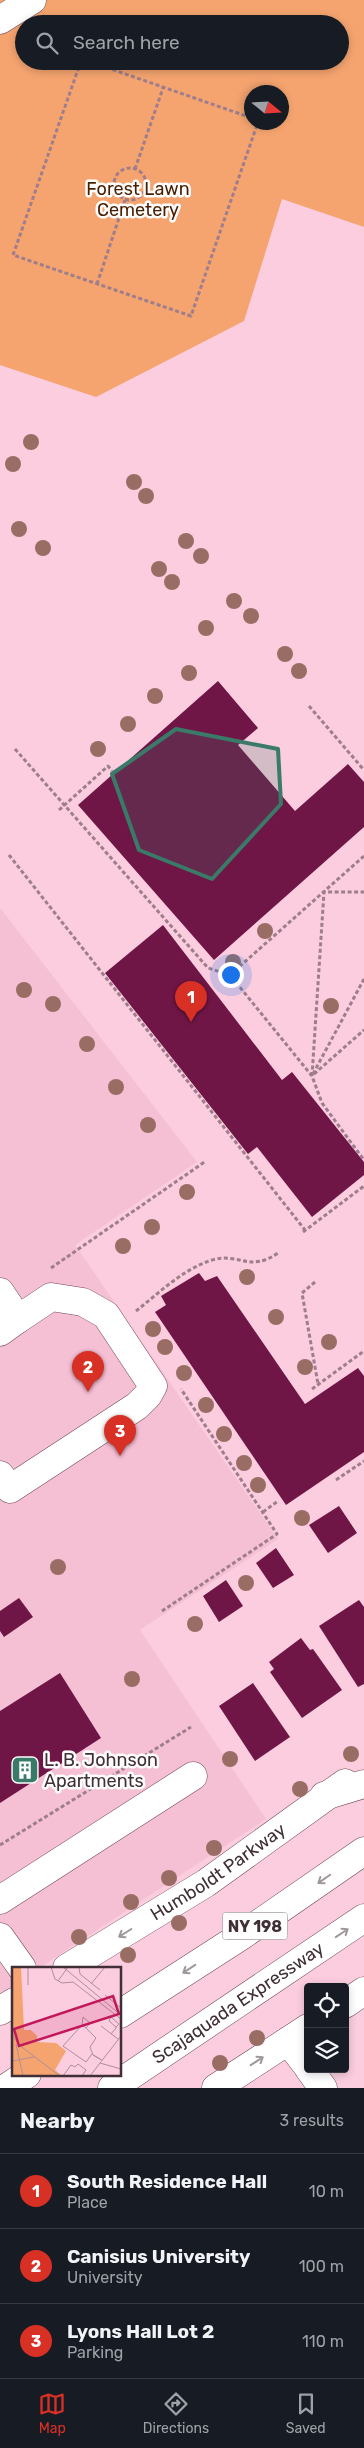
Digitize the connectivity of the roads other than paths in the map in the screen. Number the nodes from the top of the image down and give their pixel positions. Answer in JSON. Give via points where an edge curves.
{"nodes":[{"id":1,"x":32,"y":0,"type":"edge"},
{"id":2,"x":0,"y":20,"type":"edge"},
{"id":3,"x":0,"y":1292,"type":"edge"},
{"id":4,"x":9,"y":1326,"type":"edge"},
{"id":5,"x":0,"y":1475,"type":"edge"},
{"id":6,"x":364,"y":1771,"type":"edge"},
{"id":7,"x":193,"y":1776,"type":"dead end"},
{"id":8,"x":364,"y":1784,"type":"edge"},
{"id":9,"x":324,"y":1796,"type":"junction"},
{"id":10,"x":364,"y":1851,"type":"edge"},
{"id":11,"x":0,"y":1900,"type":"edge"},
{"id":12,"x":364,"y":1918,"type":"edge"},
{"id":13,"x":0,"y":1937,"type":"edge"},
{"id":14,"x":21,"y":1967,"type":"edge"},
{"id":15,"x":69,"y":1967,"type":"edge"},
{"id":16,"x":364,"y":1991,"type":"edge"},
{"id":17,"x":349,"y":2001,"type":"edge"},
{"id":18,"x":12,"y":2003,"type":"edge"},
{"id":19,"x":0,"y":2011,"type":"edge"},
{"id":20,"x":121,"y":2013,"type":"edge"},
{"id":21,"x":298,"y":2034,"type":"edge"},
{"id":22,"x":304,"y":2053,"type":"edge"},
{"id":23,"x":312,"y":2073,"type":"edge"},
{"id":24,"x":24,"y":2076,"type":"edge"},
{"id":25,"x":6,"y":2088,"type":"edge"},
{"id":26,"x":112,"y":2088,"type":"edge"},
{"id":27,"x":216,"y":2088,"type":"edge"},
{"id":28,"x":322,"y":2088,"type":"edge"}],
"edges":[{"from":1,"to":2,"type":"main road"},
{"from":3,"to":4,"type":"main road"},
{"from":4,"to":5,"type":"main road","via":[[51,1297],[83,1302],[106,1315],[153,1386],[137,1406],[10,1489]]},
{"from":6,"to":9,"type":"main road","name":"Humboldt Parkway"},
{"from":7,"to":11,"type":"main road"},
{"from":8,"to":9,"type":"main road"},
{"from":9,"to":15,"type":"main road","name":"Humboldt Parkway","one_way":true,"via":[[206,1883]]},
{"from":10,"to":20,"type":"main road","number":"NY 198","one_way":true},
{"from":26,"to":12,"type":"main road","name":"Scajaquada Expressway","number":"NY 198","one_way":true},
{"from":13,"to":14,"type":"main road"},
{"from":16,"to":17,"type":"main road"},
{"from":18,"to":19,"type":"main road"},
{"from":21,"to":22,"type":"main road"},
{"from":27,"to":21,"type":"main road","one_way":true},
{"from":23,"to":28,"type":"main road"},
{"from":24,"to":25,"type":"main road"}]}
